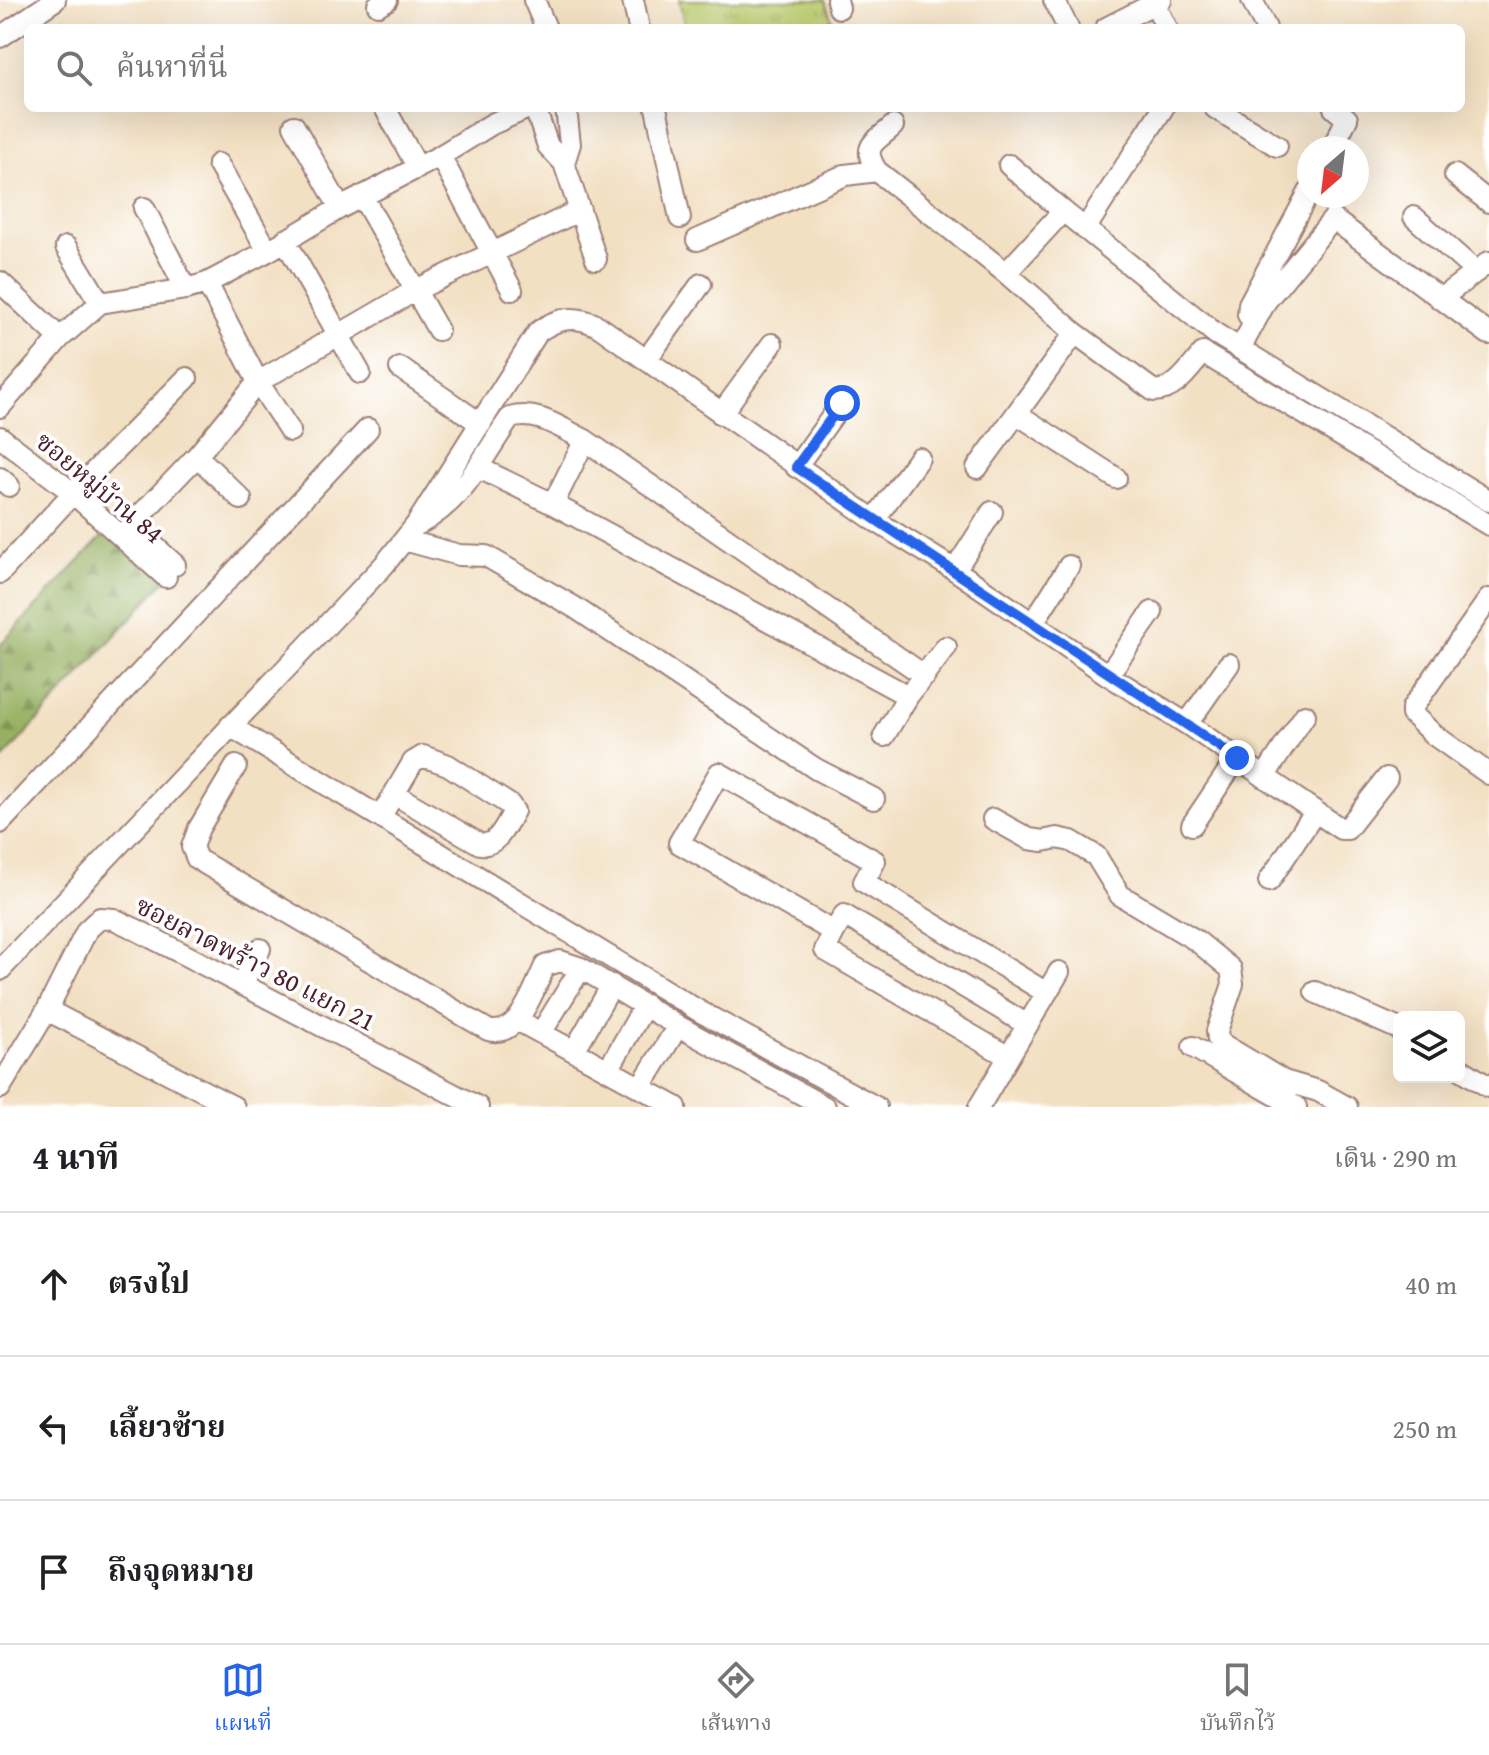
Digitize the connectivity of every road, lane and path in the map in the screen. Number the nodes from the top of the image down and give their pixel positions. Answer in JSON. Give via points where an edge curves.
{"nodes":[{"id":1,"x":55,"y":0,"type":"edge"},
{"id":2,"x":534,"y":0,"type":"edge"},
{"id":3,"x":633,"y":0,"type":"edge"},
{"id":4,"x":1054,"y":0,"type":"edge"},
{"id":5,"x":1252,"y":0,"type":"edge"},
{"id":6,"x":1156,"y":1,"type":"edge"},
{"id":7,"x":544,"y":24,"type":"edge"},
{"id":8,"x":638,"y":24,"type":"edge"},
{"id":9,"x":1066,"y":24,"type":"edge"},
{"id":10,"x":1113,"y":24,"type":"edge"},
{"id":11,"x":1165,"y":24,"type":"edge"},
{"id":12,"x":1264,"y":24,"type":"edge"},
{"id":13,"x":0,"y":37,"type":"edge"},
{"id":14,"x":387,"y":112,"type":"edge"},
{"id":15,"x":508,"y":112,"type":"edge"},
{"id":16,"x":536,"y":112,"type":"edge"},
{"id":17,"x":566,"y":112,"type":"edge"},
{"id":18,"x":657,"y":112,"type":"edge"},
{"id":19,"x":1160,"y":112,"type":"edge"},
{"id":20,"x":1222,"y":112,"type":"edge"},
{"id":21,"x":1339,"y":112,"type":"edge"},
{"id":22,"x":488,"y":116,"type":"edge"},
{"id":23,"x":294,"y":126,"type":"dead end"},
{"id":24,"x":893,"y":126,"type":"dead end"},
{"id":25,"x":1338,"y":136,"type":"edge"},
{"id":26,"x":1277,"y":146,"type":"dead end"},
{"id":27,"x":440,"y":156,"type":"junction"},
{"id":28,"x":564,"y":163,"type":"junction"},
{"id":29,"x":218,"y":164,"type":"dead end"},
{"id":30,"x":1009,"y":165,"type":"dead end"},
{"id":31,"x":418,"y":168,"type":"junction"},
{"id":32,"x":877,"y":171,"type":"junction"},
{"id":33,"x":1455,"y":175,"type":"dead end"},
{"id":34,"x":362,"y":196,"type":"junction"},
{"id":35,"x":1489,"y":202,"type":"edge"},
{"id":36,"x":144,"y":208,"type":"dead end"},
{"id":37,"x":340,"y":208,"type":"junction"},
{"id":38,"x":1300,"y":208,"type":"edge"},
{"id":39,"x":580,"y":210,"type":"junction"},
{"id":40,"x":1063,"y":211,"type":"junction"},
{"id":41,"x":1414,"y":217,"type":"dead end"},
{"id":42,"x":680,"y":218,"type":"dead end"},
{"id":43,"x":1085,"y":229,"type":"junction"},
{"id":44,"x":697,"y":240,"type":"dead end"},
{"id":45,"x":276,"y":245,"type":"junction"},
{"id":46,"x":66,"y":247,"type":"dead end"},
{"id":47,"x":492,"y":252,"type":"junction"},
{"id":48,"x":596,"y":259,"type":"dead end"},
{"id":49,"x":1482,"y":267,"type":"edge"},
{"id":50,"x":1006,"y":273,"type":"junction"},
{"id":51,"x":0,"y":282,"type":"edge"},
{"id":52,"x":207,"y":283,"type":"junction"},
{"id":53,"x":701,"y":284,"type":"dead end"},
{"id":54,"x":186,"y":289,"type":"junction"},
{"id":55,"x":416,"y":290,"type":"junction"},
{"id":56,"x":512,"y":290,"type":"dead end"},
{"id":57,"x":1440,"y":299,"type":"junction"},
{"id":58,"x":100,"y":303,"type":"junction"},
{"id":59,"x":1251,"y":326,"type":"junction"},
{"id":60,"x":438,"y":330,"type":"dead end"},
{"id":61,"x":1075,"y":333,"type":"junction"},
{"id":62,"x":1216,"y":334,"type":"junction"},
{"id":63,"x":1489,"y":334,"type":"edge"},
{"id":64,"x":339,"y":335,"type":"junction"},
{"id":65,"x":60,"y":338,"type":"junction"},
{"id":66,"x":772,"y":344,"type":"dead end"},
{"id":67,"x":1240,"y":349,"type":"junction"},
{"id":68,"x":1203,"y":353,"type":"junction"},
{"id":69,"x":646,"y":360,"type":"junction"},
{"id":70,"x":400,"y":368,"type":"dead end"},
{"id":71,"x":360,"y":373,"type":"dead end"},
{"id":72,"x":187,"y":378,"type":"dead end"},
{"id":73,"x":258,"y":382,"type":"junction"},
{"id":74,"x":842,"y":403,"type":"dead end"},
{"id":75,"x":0,"y":407,"type":"edge"},
{"id":76,"x":721,"y":414,"type":"junction"},
{"id":77,"x":1017,"y":414,"type":"junction"},
{"id":78,"x":481,"y":424,"type":"junction"},
{"id":79,"x":368,"y":429,"type":"dead end"},
{"id":80,"x":290,"y":431,"type":"dead end"},
{"id":81,"x":0,"y":437,"type":"edge"},
{"id":82,"x":585,"y":440,"type":"junction"},
{"id":83,"x":197,"y":456,"type":"junction"},
{"id":84,"x":919,"y":458,"type":"dead end"},
{"id":85,"x":796,"y":467,"type":"junction"},
{"id":86,"x":479,"y":468,"type":"junction"},
{"id":87,"x":977,"y":468,"type":"dead end"},
{"id":88,"x":1116,"y":478,"type":"dead end"},
{"id":89,"x":73,"y":493,"type":"junction"},
{"id":90,"x":241,"y":499,"type":"dead end"},
{"id":91,"x":1489,"y":501,"type":"edge"},
{"id":92,"x":553,"y":504,"type":"junction"},
{"id":93,"x":992,"y":512,"type":"dead end"},
{"id":94,"x":874,"y":520,"type":"junction"},
{"id":95,"x":1489,"y":525,"type":"edge"},
{"id":96,"x":410,"y":533,"type":"junction"},
{"id":97,"x":1069,"y":566,"type":"dead end"},
{"id":98,"x":955,"y":570,"type":"junction"},
{"id":99,"x":0,"y":573,"type":"edge"},
{"id":100,"x":1489,"y":599,"type":"edge"},
{"id":101,"x":1152,"y":612,"type":"dead end"},
{"id":102,"x":1033,"y":623,"type":"junction"},
{"id":103,"x":946,"y":647,"type":"dead end"},
{"id":104,"x":1229,"y":664,"type":"dead end"},
{"id":105,"x":1108,"y":675,"type":"junction"},
{"id":106,"x":925,"y":676,"type":"junction"},
{"id":107,"x":908,"y":696,"type":"junction"},
{"id":108,"x":1305,"y":715,"type":"dead end"},
{"id":109,"x":1187,"y":724,"type":"junction"},
{"id":110,"x":230,"y":726,"type":"junction"},
{"id":111,"x":884,"y":736,"type":"dead end"},
{"id":112,"x":1237,"y":758,"type":"junction"},
{"id":113,"x":236,"y":766,"type":"dead end"},
{"id":114,"x":1489,"y":774,"type":"edge"},
{"id":115,"x":1264,"y":777,"type":"junction"},
{"id":116,"x":1387,"y":778,"type":"dead end"},
{"id":117,"x":394,"y":794,"type":"junction"},
{"id":118,"x":874,"y":799,"type":"dead end"},
{"id":119,"x":1315,"y":812,"type":"junction"},
{"id":120,"x":381,"y":816,"type":"junction"},
{"id":121,"x":993,"y":819,"type":"dead end"},
{"id":122,"x":0,"y":823,"type":"edge"},
{"id":123,"x":1192,"y":825,"type":"dead end"},
{"id":124,"x":1269,"y":881,"type":"dead end"},
{"id":125,"x":864,"y":882,"type":"junction"},
{"id":126,"x":839,"y":923,"type":"junction"},
{"id":127,"x":260,"y":949,"type":"dead end"},
{"id":128,"x":581,"y":968,"type":"junction"},
{"id":129,"x":0,"y":970,"type":"edge"},
{"id":130,"x":1059,"y":972,"type":"dead end"},
{"id":131,"x":242,"y":985,"type":"junction"},
{"id":132,"x":612,"y":985,"type":"junction"},
{"id":133,"x":1045,"y":992,"type":"junction"},
{"id":134,"x":1315,"y":992,"type":"dead end"},
{"id":135,"x":645,"y":1005,"type":"junction"},
{"id":136,"x":47,"y":1010,"type":"junction"},
{"id":137,"x":517,"y":1020,"type":"junction"},
{"id":138,"x":1026,"y":1024,"type":"junction"},
{"id":139,"x":678,"y":1026,"type":"junction"},
{"id":140,"x":1393,"y":1026,"type":"edge"},
{"id":141,"x":541,"y":1033,"type":"junction"},
{"id":142,"x":1193,"y":1047,"type":"dead end"},
{"id":143,"x":574,"y":1051,"type":"junction"},
{"id":144,"x":1007,"y":1056,"type":"junction"},
{"id":145,"x":608,"y":1070,"type":"junction"},
{"id":146,"x":1465,"y":1072,"type":"edge"},
{"id":147,"x":1489,"y":1087,"type":"edge"},
{"id":148,"x":0,"y":1088,"type":"edge"},
{"id":149,"x":640,"y":1088,"type":"junction"},
{"id":150,"x":234,"y":1107,"type":"edge"},
{"id":151,"x":478,"y":1107,"type":"edge"},
{"id":152,"x":676,"y":1107,"type":"edge"},
{"id":153,"x":825,"y":1107,"type":"edge"},
{"id":154,"x":876,"y":1107,"type":"edge"},
{"id":155,"x":979,"y":1107,"type":"edge"},
{"id":156,"x":1296,"y":1107,"type":"edge"},
{"id":157,"x":1347,"y":1107,"type":"edge"}],
"edges":[{"from":1,"to":13,"type":"street"},
{"from":2,"to":7,"type":"street"},
{"from":3,"to":8,"type":"street"},
{"from":4,"to":9,"type":"street"},
{"from":5,"to":12,"type":"street"},
{"from":6,"to":10,"type":"street"},
{"from":6,"to":11,"type":"street"},
{"from":14,"to":31,"type":"street"},
{"from":15,"to":22,"type":"street"},
{"from":16,"to":28,"type":"street","via":[[548,146]]},
{"from":17,"to":28,"type":"street","via":[[570,144]]},
{"from":18,"to":42,"type":"street"},
{"from":19,"to":43,"type":"street"},
{"from":20,"to":26,"type":"street"},
{"from":21,"to":25,"type":"street","via":[[1347,119]]},
{"from":22,"to":27,"type":"street"},
{"from":23,"to":37,"type":"street"},
{"from":24,"to":32,"type":"street","via":[[869,150]]},
{"from":27,"to":31,"type":"street"},
{"from":27,"to":47,"type":"street"},
{"from":28,"to":39,"type":"street"},
{"from":29,"to":45,"type":"street"},
{"from":30,"to":40,"type":"street"},
{"from":31,"to":34,"type":"street"},
{"from":32,"to":44,"type":"street","via":[[845,175]]},
{"from":32,"to":50,"type":"street"},
{"from":33,"to":35,"type":"street"},
{"from":34,"to":37,"type":"street"},
{"from":34,"to":55,"type":"street"},
{"from":36,"to":54,"type":"street"},
{"from":37,"to":45,"type":"street"},
{"from":38,"to":59,"type":"street","via":[[1249,304]]},
{"from":39,"to":47,"type":"street"},
{"from":39,"to":48,"type":"street"},
{"from":40,"to":43,"type":"street"},
{"from":40,"to":50,"type":"street"},
{"from":41,"to":49,"type":"street"},
{"from":43,"to":62,"type":"street"},
{"from":45,"to":52,"type":"street"},
{"from":45,"to":64,"type":"street"},
{"from":46,"to":58,"type":"street"},
{"from":47,"to":55,"type":"street"},
{"from":47,"to":56,"type":"street"},
{"from":49,"to":57,"type":"street"},
{"from":50,"to":61,"type":"street"},
{"from":51,"to":65,"type":"street"},
{"from":52,"to":54,"type":"street"},
{"from":52,"to":73,"type":"street"},
{"from":53,"to":69,"type":"street"},
{"from":54,"to":58,"type":"street"},
{"from":55,"to":60,"type":"street"},
{"from":55,"to":64,"type":"street"},
{"from":57,"to":59,"type":"street","via":[[1333,219]]},
{"from":57,"to":63,"type":"street"},
{"from":58,"to":65,"type":"street"},
{"from":59,"to":67,"type":"street"},
{"from":61,"to":68,"type":"street","via":[[1154,391],[1174,385]]},
{"from":61,"to":77,"type":"street"},
{"from":62,"to":67,"type":"street"},
{"from":62,"to":68,"type":"street"},
{"from":64,"to":71,"type":"street"},
{"from":64,"to":73,"type":"street"},
{"from":65,"to":75,"type":"street"},
{"from":66,"to":76,"type":"street"},
{"from":67,"to":91,"type":"street"},
{"from":68,"to":95,"type":"street"},
{"from":69,"to":76,"type":"street"},
{"from":69,"to":78,"type":"street","via":[[583,319],[553,321],[538,332]]},
{"from":70,"to":78,"type":"street"},
{"from":72,"to":89,"type":"street"},
{"from":73,"to":80,"type":"street"},
{"from":73,"to":83,"type":"street"},
{"from":74,"to":85,"type":"street"},
{"from":76,"to":85,"type":"street"},
{"from":77,"to":87,"type":"street"},
{"from":77,"to":88,"type":"street"},
{"from":78,"to":96,"type":"street"},
{"from":79,"to":122,"type":"street"},
{"from":81,"to":89,"type":"street","name":"ซอยหมู่บ้าน 84"},
{"from":82,"to":86,"type":"street","via":[[536,416],[521,415],[510,418]]},
{"from":82,"to":92,"type":"street"},
{"from":82,"to":106,"type":"street"},
{"from":83,"to":89,"type":"street","name":"ซอยหมู่บ้าน 84","via":[[131,525],[170,571]]},
{"from":83,"to":90,"type":"street"},
{"from":84,"to":94,"type":"street"},
{"from":85,"to":94,"type":"street"},
{"from":86,"to":92,"type":"street"},
{"from":86,"to":96,"type":"street","via":[[454,501]]},
{"from":89,"to":99,"type":"street"},
{"from":92,"to":107,"type":"street"},
{"from":93,"to":98,"type":"street"},
{"from":94,"to":98,"type":"street"},
{"from":96,"to":110,"type":"street"},
{"from":96,"to":118,"type":"street","via":[[459,555],[486,556],[574,607],[816,769]]},
{"from":97,"to":102,"type":"street"},
{"from":98,"to":102,"type":"street"},
{"from":100,"to":114,"type":"street","via":[[1412,708],[1434,735]]},
{"from":101,"to":105,"type":"street"},
{"from":102,"to":105,"type":"street"},
{"from":103,"to":106,"type":"street"},
{"from":104,"to":109,"type":"street"},
{"from":105,"to":109,"type":"street"},
{"from":106,"to":107,"type":"street"},
{"from":107,"to":111,"type":"street"},
{"from":108,"to":115,"type":"street"},
{"from":109,"to":112,"type":"street"},
{"from":110,"to":120,"type":"street"},
{"from":110,"to":129,"type":"street"},
{"from":112,"to":115,"type":"street"},
{"from":112,"to":123,"type":"street"},
{"from":113,"to":137,"type":"street","via":[[199,828],[192,847],[197,859],[488,1030],[499,1033]]},
{"from":115,"to":119,"type":"street"},
{"from":116,"to":119,"type":"street","via":[[1347,829]]},
{"from":117,"to":117,"type":"street","via":[[417,758],[427,756],[454,768],[514,811],[494,842],[480,844]]},
{"from":117,"to":120,"type":"street"},
{"from":119,"to":124,"type":"street"},
{"from":120,"to":154,"type":"street","via":[[699,1011]]},
{"from":121,"to":157,"type":"street","via":[[1029,839],[1071,841],[1096,856],[1120,895],[1197,941],[1231,969],[1233,984],[1217,1031],[1222,1044],[1284,1081]]},
{"from":125,"to":126,"type":"street"},
{"from":125,"to":126,"type":"street","via":[[875,861],[719,773],[679,843]]},
{"from":125,"to":133,"type":"street"},
{"from":126,"to":138,"type":"street"},
{"from":126,"to":144,"type":"street","via":[[825,950]]},
{"from":127,"to":131,"type":"street"},
{"from":128,"to":132,"type":"street"},
{"from":128,"to":137,"type":"street","via":[[560,961],[545,966]]},
{"from":128,"to":141,"type":"street"},
{"from":130,"to":133,"type":"street"},
{"from":131,"to":136,"type":"street","name":"ซอยลาดพร้าว 80 แยก 21","via":[[114,919],[100,918],[87,930]]},
{"from":131,"to":151,"type":"street","name":"ซอยลาดพร้าว 80 แยก 21"},
{"from":132,"to":135,"type":"street"},
{"from":132,"to":143,"type":"street"},
{"from":133,"to":138,"type":"street"},
{"from":134,"to":140,"type":"street"},
{"from":135,"to":139,"type":"street"},
{"from":135,"to":145,"type":"street"},
{"from":136,"to":148,"type":"street","name":"ซอยลาดพร้าว 80 แยก 21"},
{"from":136,"to":150,"type":"street"},
{"from":137,"to":141,"type":"street"},
{"from":138,"to":144,"type":"street"},
{"from":139,"to":149,"type":"street"},
{"from":139,"to":153,"type":"street"},
{"from":141,"to":143,"type":"street"},
{"from":142,"to":156,"type":"street"},
{"from":143,"to":145,"type":"street"},
{"from":144,"to":155,"type":"street"},
{"from":145,"to":149,"type":"street"},
{"from":146,"to":147,"type":"street"},
{"from":149,"to":152,"type":"street"}]}
